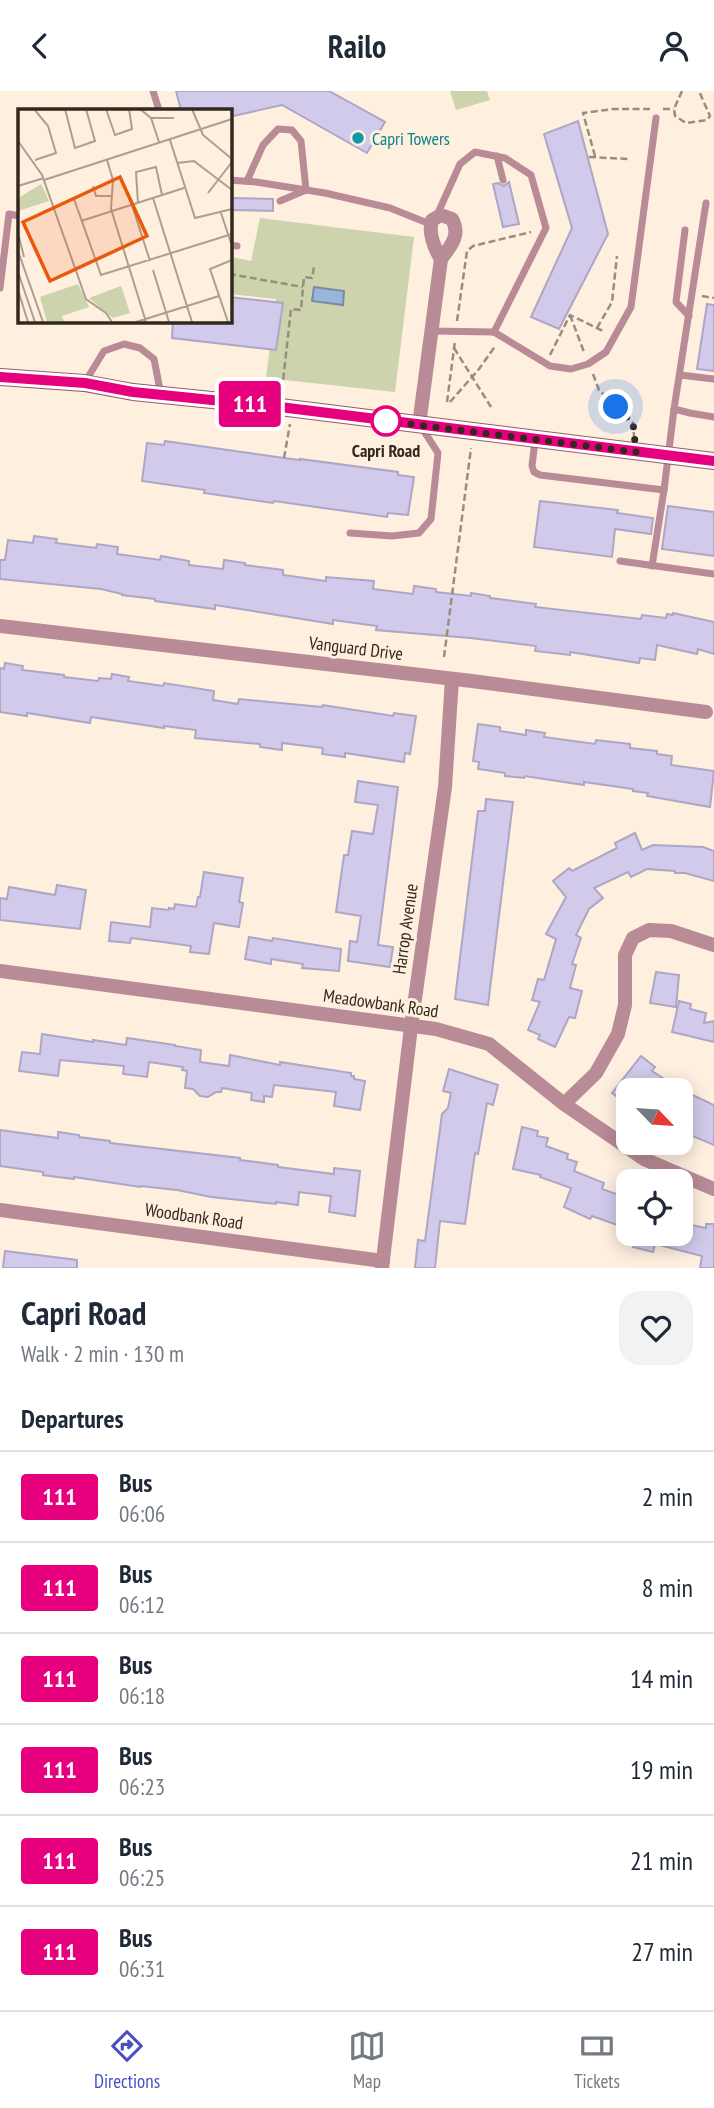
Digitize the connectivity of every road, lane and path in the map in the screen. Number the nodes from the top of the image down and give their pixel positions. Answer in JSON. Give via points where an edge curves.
{"nodes":[{"id":1,"x":153,"y":91,"type":"edge"},
{"id":2,"x":682,"y":91,"type":"edge"},
{"id":3,"x":699,"y":91,"type":"edge"},
{"id":4,"x":159,"y":109,"type":"edge"},
{"id":5,"x":674,"y":109,"type":"junction"},
{"id":6,"x":656,"y":118,"type":"dead end"},
{"id":7,"x":497,"y":156,"type":"junction"},
{"id":8,"x":595,"y":156,"type":"junction"},
{"id":9,"x":589,"y":157,"type":"dead end"},
{"id":10,"x":628,"y":159,"type":"dead end"},
{"id":11,"x":231,"y":180,"type":"edge"},
{"id":12,"x":503,"y":180,"type":"dead end"},
{"id":13,"x":247,"y":181,"type":"junction"},
{"id":14,"x":306,"y":190,"type":"junction"},
{"id":15,"x":280,"y":201,"type":"dead end"},
{"id":16,"x":706,"y":203,"type":"dead end"},
{"id":17,"x":18,"y":216,"type":"edge"},
{"id":18,"x":433,"y":220,"type":"junction"},
{"id":19,"x":685,"y":230,"type":"dead end"},
{"id":20,"x":506,"y":231,"type":"dead end"},
{"id":21,"x":544,"y":231,"type":"junction"},
{"id":22,"x":508,"y":238,"type":"junction"},
{"id":23,"x":617,"y":256,"type":"dead end"},
{"id":24,"x":441,"y":259,"type":"junction"},
{"id":25,"x":314,"y":267,"type":"dead end"},
{"id":26,"x":231,"y":274,"type":"edge"},
{"id":27,"x":303,"y":287,"type":"junction"},
{"id":28,"x":0,"y":288,"type":"edge"},
{"id":29,"x":570,"y":315,"type":"junction"},
{"id":30,"x":689,"y":316,"type":"junction"},
{"id":31,"x":597,"y":328,"type":"junction"},
{"id":32,"x":430,"y":331,"type":"junction"},
{"id":33,"x":456,"y":331,"type":"junction"},
{"id":34,"x":603,"y":331,"type":"dead end"},
{"id":35,"x":494,"y":332,"type":"junction"},
{"id":36,"x":502,"y":337,"type":"junction"},
{"id":37,"x":454,"y":348,"type":"junction"},
{"id":38,"x":546,"y":364,"type":"junction"},
{"id":39,"x":588,"y":364,"type":"junction"},
{"id":40,"x":680,"y":375,"type":"junction"},
{"id":41,"x":0,"y":377,"type":"edge"},
{"id":42,"x":472,"y":377,"type":"junction"},
{"id":43,"x":714,"y":379,"type":"edge"},
{"id":44,"x":85,"y":383,"type":"junction"},
{"id":45,"x":161,"y":396,"type":"junction"},
{"id":46,"x":491,"y":407,"type":"dead end"},
{"id":47,"x":286,"y":408,"type":"junction"},
{"id":48,"x":674,"y":408,"type":"junction"},
{"id":49,"x":714,"y":417,"type":"edge"},
{"id":50,"x":419,"y":425,"type":"junction"},
{"id":51,"x":535,"y":440,"type":"junction"},
{"id":52,"x":471,"y":448,"type":"dead end"},
{"id":53,"x":636,"y":452,"type":"junction"},
{"id":54,"x":668,"y":455,"type":"junction"},
{"id":55,"x":284,"y":458,"type":"dead end"},
{"id":56,"x":714,"y":461,"type":"edge"},
{"id":57,"x":664,"y":490,"type":"junction"},
{"id":58,"x":350,"y":533,"type":"dead end"},
{"id":59,"x":620,"y":561,"type":"dead end"},
{"id":60,"x":652,"y":566,"type":"junction"},
{"id":61,"x":714,"y":574,"type":"edge"},
{"id":62,"x":0,"y":626,"type":"edge"},
{"id":63,"x":444,"y":657,"type":"dead end"},
{"id":64,"x":452,"y":679,"type":"junction"},
{"id":65,"x":706,"y":712,"type":"dead end"},
{"id":66,"x":714,"y":945,"type":"edge"},
{"id":67,"x":0,"y":971,"type":"edge"},
{"id":68,"x":411,"y":1027,"type":"junction"},
{"id":69,"x":564,"y":1104,"type":"junction"},
{"id":70,"x":714,"y":1189,"type":"edge"},
{"id":71,"x":0,"y":1210,"type":"edge"},
{"id":72,"x":382,"y":1264,"type":"edge"}],
"edges":[{"from":1,"to":4,"type":"lane"},
{"from":2,"to":5,"type":"path"},
{"from":3,"to":5,"type":"path","via":[[710,116],[707,120],[686,123],[674,116]]},
{"from":5,"to":8,"type":"path","via":[[583,113]]},
{"from":6,"to":39,"type":"lane","via":[[631,307],[606,352]]},
{"from":7,"to":12,"type":"lane"},
{"from":7,"to":18,"type":"lane","via":[[475,152],[460,164]]},
{"from":7,"to":21,"type":"lane","via":[[531,175]]},
{"from":8,"to":9,"type":"path"},
{"from":8,"to":10,"type":"path"},
{"from":11,"to":13,"type":"lane"},
{"from":13,"to":14,"type":"lane"},
{"from":13,"to":14,"type":"lane","via":[[263,145],[278,129],[292,130],[301,141]]},
{"from":14,"to":15,"type":"lane"},
{"from":14,"to":18,"type":"lane"},
{"from":16,"to":30,"type":"lane"},
{"from":17,"to":28,"type":"lane","via":[[9,215]]},
{"from":18,"to":24,"type":"street","via":[[434,247]]},
{"from":18,"to":24,"type":"street","via":[[449,216],[455,226],[454,241]]},
{"from":19,"to":30,"type":"lane","via":[[676,302]]},
{"from":20,"to":22,"type":"path"},
{"from":21,"to":22,"type":"path"},
{"from":21,"to":35,"type":"lane"},
{"from":22,"to":33,"type":"path","via":[[467,251]]},
{"from":23,"to":31,"type":"path","via":[[612,302]]},
{"from":24,"to":32,"type":"street"},
{"from":25,"to":27,"type":"path","via":[[312,278],[304,277]]},
{"from":26,"to":27,"type":"path"},
{"from":27,"to":47,"type":"path","via":[[301,310],[291,309]]},
{"from":29,"to":31,"type":"path"},
{"from":29,"to":38,"type":"path"},
{"from":29,"to":39,"type":"path"},
{"from":30,"to":40,"type":"lane"},
{"from":31,"to":34,"type":"path"},
{"from":32,"to":33,"type":"lane"},
{"from":32,"to":50,"type":"street"},
{"from":33,"to":35,"type":"lane"},
{"from":33,"to":37,"type":"path"},
{"from":35,"to":36,"type":"lane"},
{"from":36,"to":38,"type":"lane"},
{"from":36,"to":42,"type":"path"},
{"from":37,"to":42,"type":"path"},
{"from":37,"to":42,"type":"path","via":[[449,402]]},
{"from":38,"to":39,"type":"lane","via":[[571,369]]},
{"from":39,"to":53,"type":"path","via":[[599,390],[633,423]]},
{"from":40,"to":43,"type":"lane"},
{"from":40,"to":48,"type":"lane"},
{"from":41,"to":44,"type":"main road"},
{"from":42,"to":46,"type":"path"},
{"from":44,"to":45,"type":"main road"},
{"from":44,"to":45,"type":"lane","via":[[104,351],[124,344],[140,348],[154,359]]},
{"from":45,"to":47,"type":"main road"},
{"from":47,"to":50,"type":"main road"},
{"from":47,"to":55,"type":"path"},
{"from":48,"to":49,"type":"lane"},
{"from":48,"to":54,"type":"lane"},
{"from":50,"to":51,"type":"main road"},
{"from":50,"to":58,"type":"lane","via":[[438,453],[431,519],[419,533]]},
{"from":51,"to":53,"type":"main road"},
{"from":51,"to":57,"type":"lane","via":[[532,466],[540,475]]},
{"from":52,"to":63,"type":"path"},
{"from":53,"to":54,"type":"main road"},
{"from":54,"to":56,"type":"main road"},
{"from":54,"to":57,"type":"lane"},
{"from":57,"to":60,"type":"lane"},
{"from":59,"to":60,"type":"lane"},
{"from":60,"to":61,"type":"lane"},
{"from":62,"to":64,"type":"street","name":"Vanguard Drive"},
{"from":64,"to":65,"type":"street","name":"Vanguard Drive"},
{"from":64,"to":68,"type":"street","name":"Harrop Avenue","via":[[445,787]]},
{"from":66,"to":69,"type":"street","via":[[671,931],[649,930],[632,938],[625,955],[625,1005],[618,1034],[596,1073]]},
{"from":67,"to":68,"type":"street","name":"Meadowbank Road"},
{"from":68,"to":69,"type":"street","name":"Meadowbank Road","via":[[489,1044]]},
{"from":68,"to":72,"type":"street","name":"Harrop Avenue"},
{"from":69,"to":70,"type":"street","name":"Meadowbank Road","via":[[644,1159]]},
{"from":71,"to":72,"type":"street","name":"Woodbank Road"}]}
